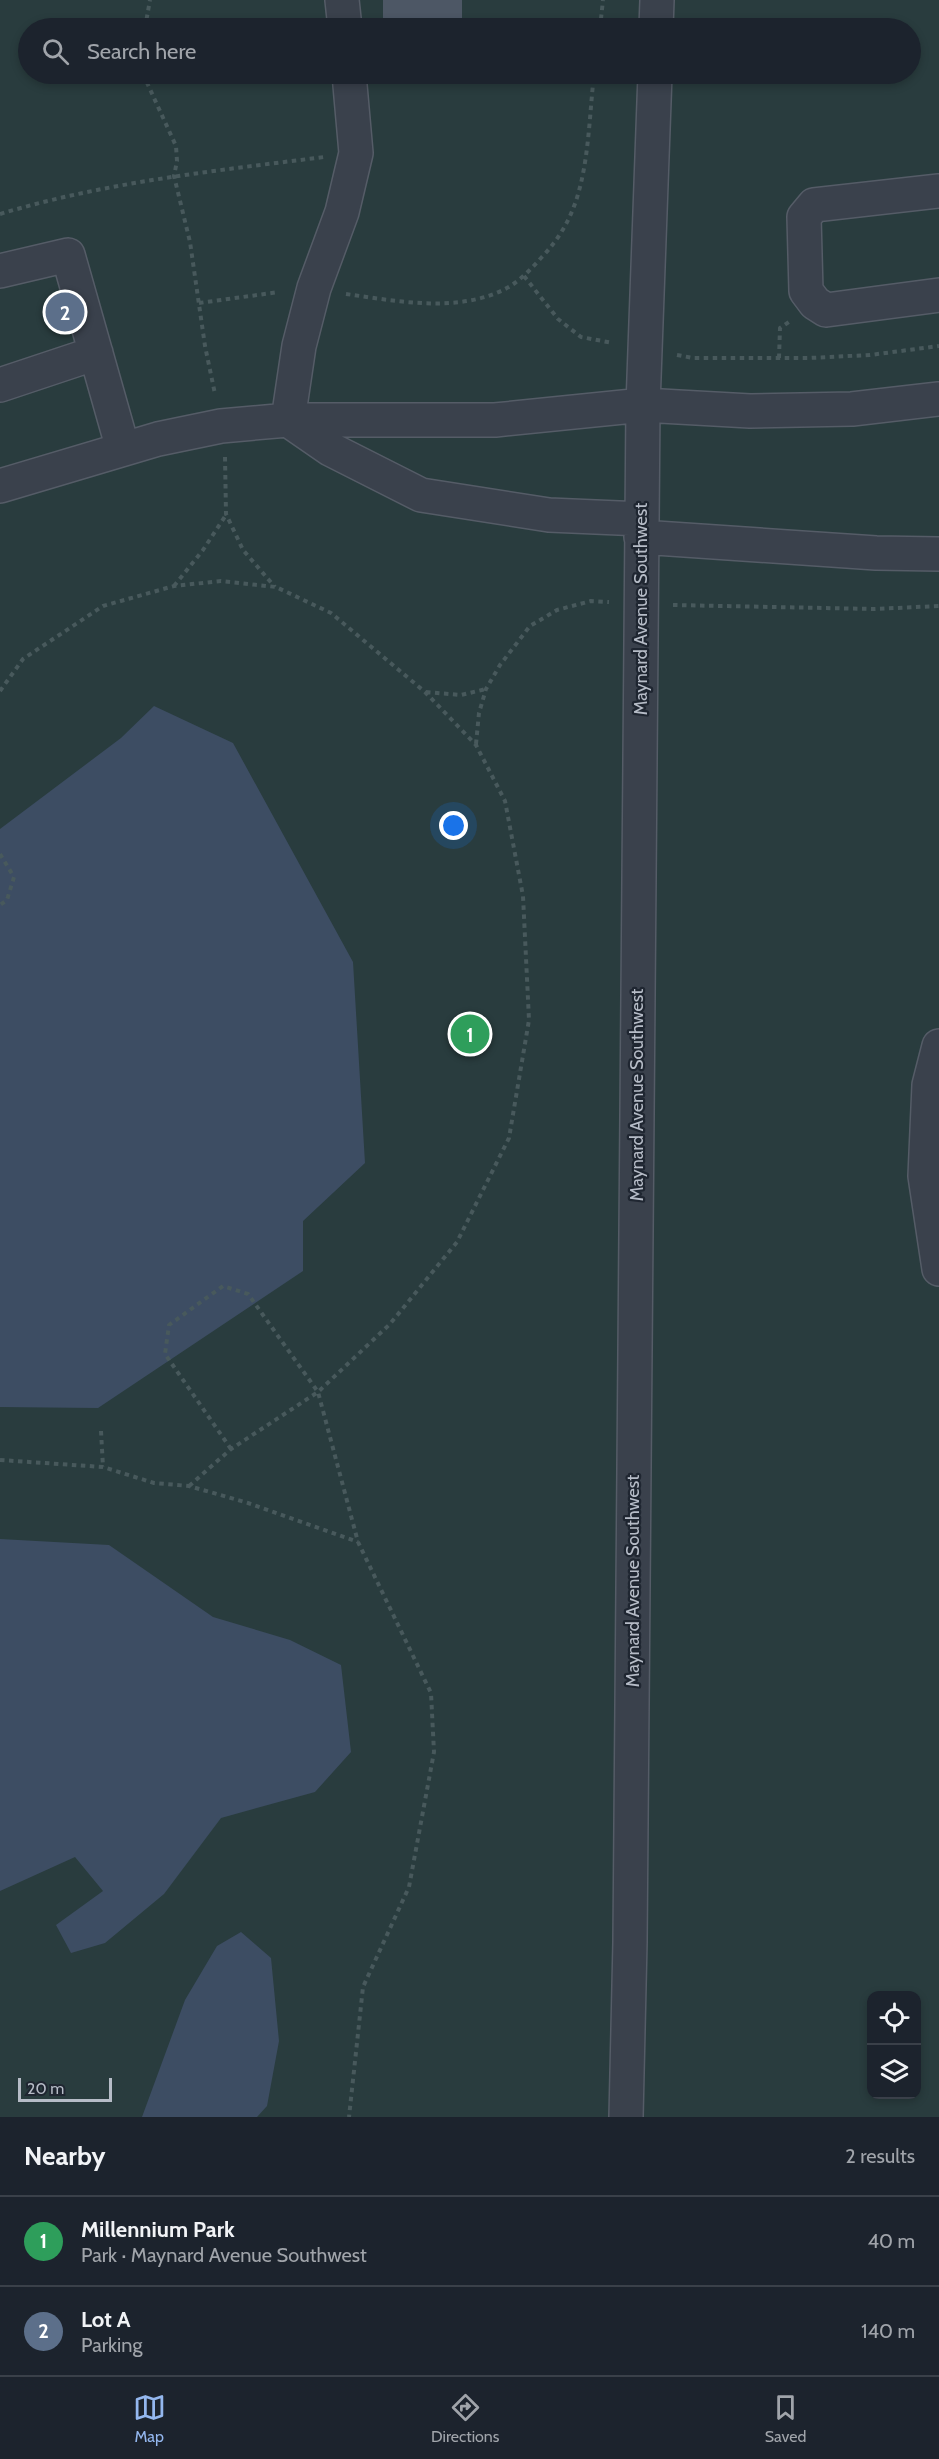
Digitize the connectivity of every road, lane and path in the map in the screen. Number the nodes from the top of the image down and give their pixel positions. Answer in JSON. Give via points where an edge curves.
{"nodes":[{"id":1,"x":150,"y":0,"type":"edge"},
{"id":2,"x":342,"y":0,"type":"edge"},
{"id":3,"x":603,"y":0,"type":"edge"},
{"id":4,"x":657,"y":0,"type":"edge"},
{"id":5,"x":147,"y":18,"type":"edge"},
{"id":6,"x":344,"y":18,"type":"edge"},
{"id":7,"x":601,"y":18,"type":"edge"},
{"id":8,"x":656,"y":18,"type":"edge"},
{"id":9,"x":148,"y":84,"type":"edge"},
{"id":10,"x":350,"y":84,"type":"edge"},
{"id":11,"x":593,"y":84,"type":"edge"},
{"id":12,"x":654,"y":84,"type":"edge"},
{"id":13,"x":356,"y":153,"type":"junction"},
{"id":14,"x":174,"y":176,"type":"junction"},
{"id":15,"x":939,"y":191,"type":"edge"},
{"id":16,"x":0,"y":214,"type":"edge"},
{"id":17,"x":0,"y":272,"type":"edge"},
{"id":18,"x":524,"y":276,"type":"junction"},
{"id":19,"x":314,"y":288,"type":"junction"},
{"id":20,"x":939,"y":295,"type":"edge"},
{"id":21,"x":939,"y":346,"type":"edge"},
{"id":22,"x":645,"y":349,"type":"junction"},
{"id":23,"x":96,"y":353,"type":"junction"},
{"id":24,"x":0,"y":385,"type":"edge"},
{"id":25,"x":939,"y":399,"type":"edge"},
{"id":26,"x":643,"y":405,"type":"junction"},
{"id":27,"x":288,"y":420,"type":"junction"},
{"id":28,"x":123,"y":449,"type":"junction"},
{"id":29,"x":0,"y":486,"type":"edge"},
{"id":30,"x":642,"y":528,"type":"junction"},
{"id":31,"x":939,"y":554,"type":"edge"},
{"id":32,"x":174,"y":586,"type":"junction"},
{"id":33,"x":276,"y":587,"type":"junction"},
{"id":34,"x":486,"y":689,"type":"dead end"},
{"id":35,"x":0,"y":691,"type":"edge"},
{"id":36,"x":425,"y":692,"type":"junction"},
{"id":37,"x":0,"y":854,"type":"edge"},
{"id":38,"x":0,"y":905,"type":"edge"},
{"id":39,"x":939,"y":1046,"type":"edge"},
{"id":40,"x":939,"y":1269,"type":"edge"},
{"id":41,"x":318,"y":1392,"type":"junction"},
{"id":42,"x":101,"y":1431,"type":"dead end"},
{"id":43,"x":231,"y":1449,"type":"junction"},
{"id":44,"x":0,"y":1460,"type":"edge"},
{"id":45,"x":103,"y":1467,"type":"junction"},
{"id":46,"x":189,"y":1486,"type":"junction"},
{"id":47,"x":358,"y":1542,"type":"junction"},
{"id":48,"x":349,"y":2117,"type":"edge"},
{"id":49,"x":626,"y":2117,"type":"edge"}],
"edges":[{"from":1,"to":5,"type":"path"},
{"from":2,"to":6,"type":"street"},
{"from":3,"to":7,"type":"path"},
{"from":4,"to":8,"type":"street"},
{"from":9,"to":14,"type":"path","via":[[176,146]]},
{"from":10,"to":13,"type":"street"},
{"from":11,"to":18,"type":"path","via":[[581,184],[573,212],[553,245]]},
{"from":12,"to":22,"type":"street","name":"Maynard Avenue Southwest"},
{"from":13,"to":14,"type":"path"},
{"from":13,"to":19,"type":"street","via":[[342,212]]},
{"from":14,"to":16,"type":"path","via":[[45,201]]},
{"from":14,"to":19,"type":"path","via":[[199,303]]},
{"from":15,"to":20,"type":"street","via":[[814,205],[804,217],[806,291],[826,310]]},
{"from":17,"to":23,"type":"street","via":[[68,255]]},
{"from":18,"to":19,"type":"path","via":[[504,290],[478,299],[439,304]]},
{"from":18,"to":22,"type":"path","via":[[558,319],[581,337]]},
{"from":19,"to":27,"type":"street","via":[[299,346]]},
{"from":21,"to":22,"type":"path","via":[[809,358],[693,358]]},
{"from":22,"to":26,"type":"street","name":"Maynard Avenue Southwest"},
{"from":23,"to":24,"type":"street"},
{"from":23,"to":28,"type":"street"},
{"from":25,"to":26,"type":"street","via":[[852,409],[750,411]]},
{"from":26,"to":27,"type":"street","via":[[495,420]]},
{"from":26,"to":30,"type":"street","name":"Maynard Avenue Southwest"},
{"from":27,"to":28,"type":"street","via":[[221,426]]},
{"from":27,"to":30,"type":"street","via":[[330,449],[421,495]]},
{"from":28,"to":29,"type":"street"},
{"from":30,"to":31,"type":"street","via":[[876,553]]},
{"from":30,"to":49,"type":"street","name":"Maynard Avenue Southwest"},
{"from":32,"to":33,"type":"path","via":[[221,581]]},
{"from":32,"to":33,"type":"path","via":[[226,514],[243,550]]},
{"from":32,"to":35,"type":"path","via":[[103,606],[23,659]]},
{"from":33,"to":36,"type":"path","via":[[330,614]]},
{"from":34,"to":36,"type":"path","via":[[461,695]]},
{"from":36,"to":41,"type":"path","via":[[476,745],[504,801],[523,896],[529,1020],[509,1138],[457,1242],[390,1324]]},
{"from":37,"to":38,"type":"path","via":[[14,877],[7,900]]},
{"from":39,"to":40,"type":"street","via":[[929,1085],[925,1176]]},
{"from":41,"to":43,"type":"path"},
{"from":41,"to":43,"type":"path","via":[[248,1294],[223,1286],[169,1325],[165,1354]]},
{"from":41,"to":47,"type":"path"},
{"from":42,"to":45,"type":"path"},
{"from":43,"to":46,"type":"path"},
{"from":44,"to":45,"type":"path"},
{"from":45,"to":46,"type":"path","via":[[154,1483]]},
{"from":46,"to":47,"type":"path"},
{"from":47,"to":48,"type":"path","via":[[431,1693],[434,1752],[409,1887],[363,1987]]}]}
